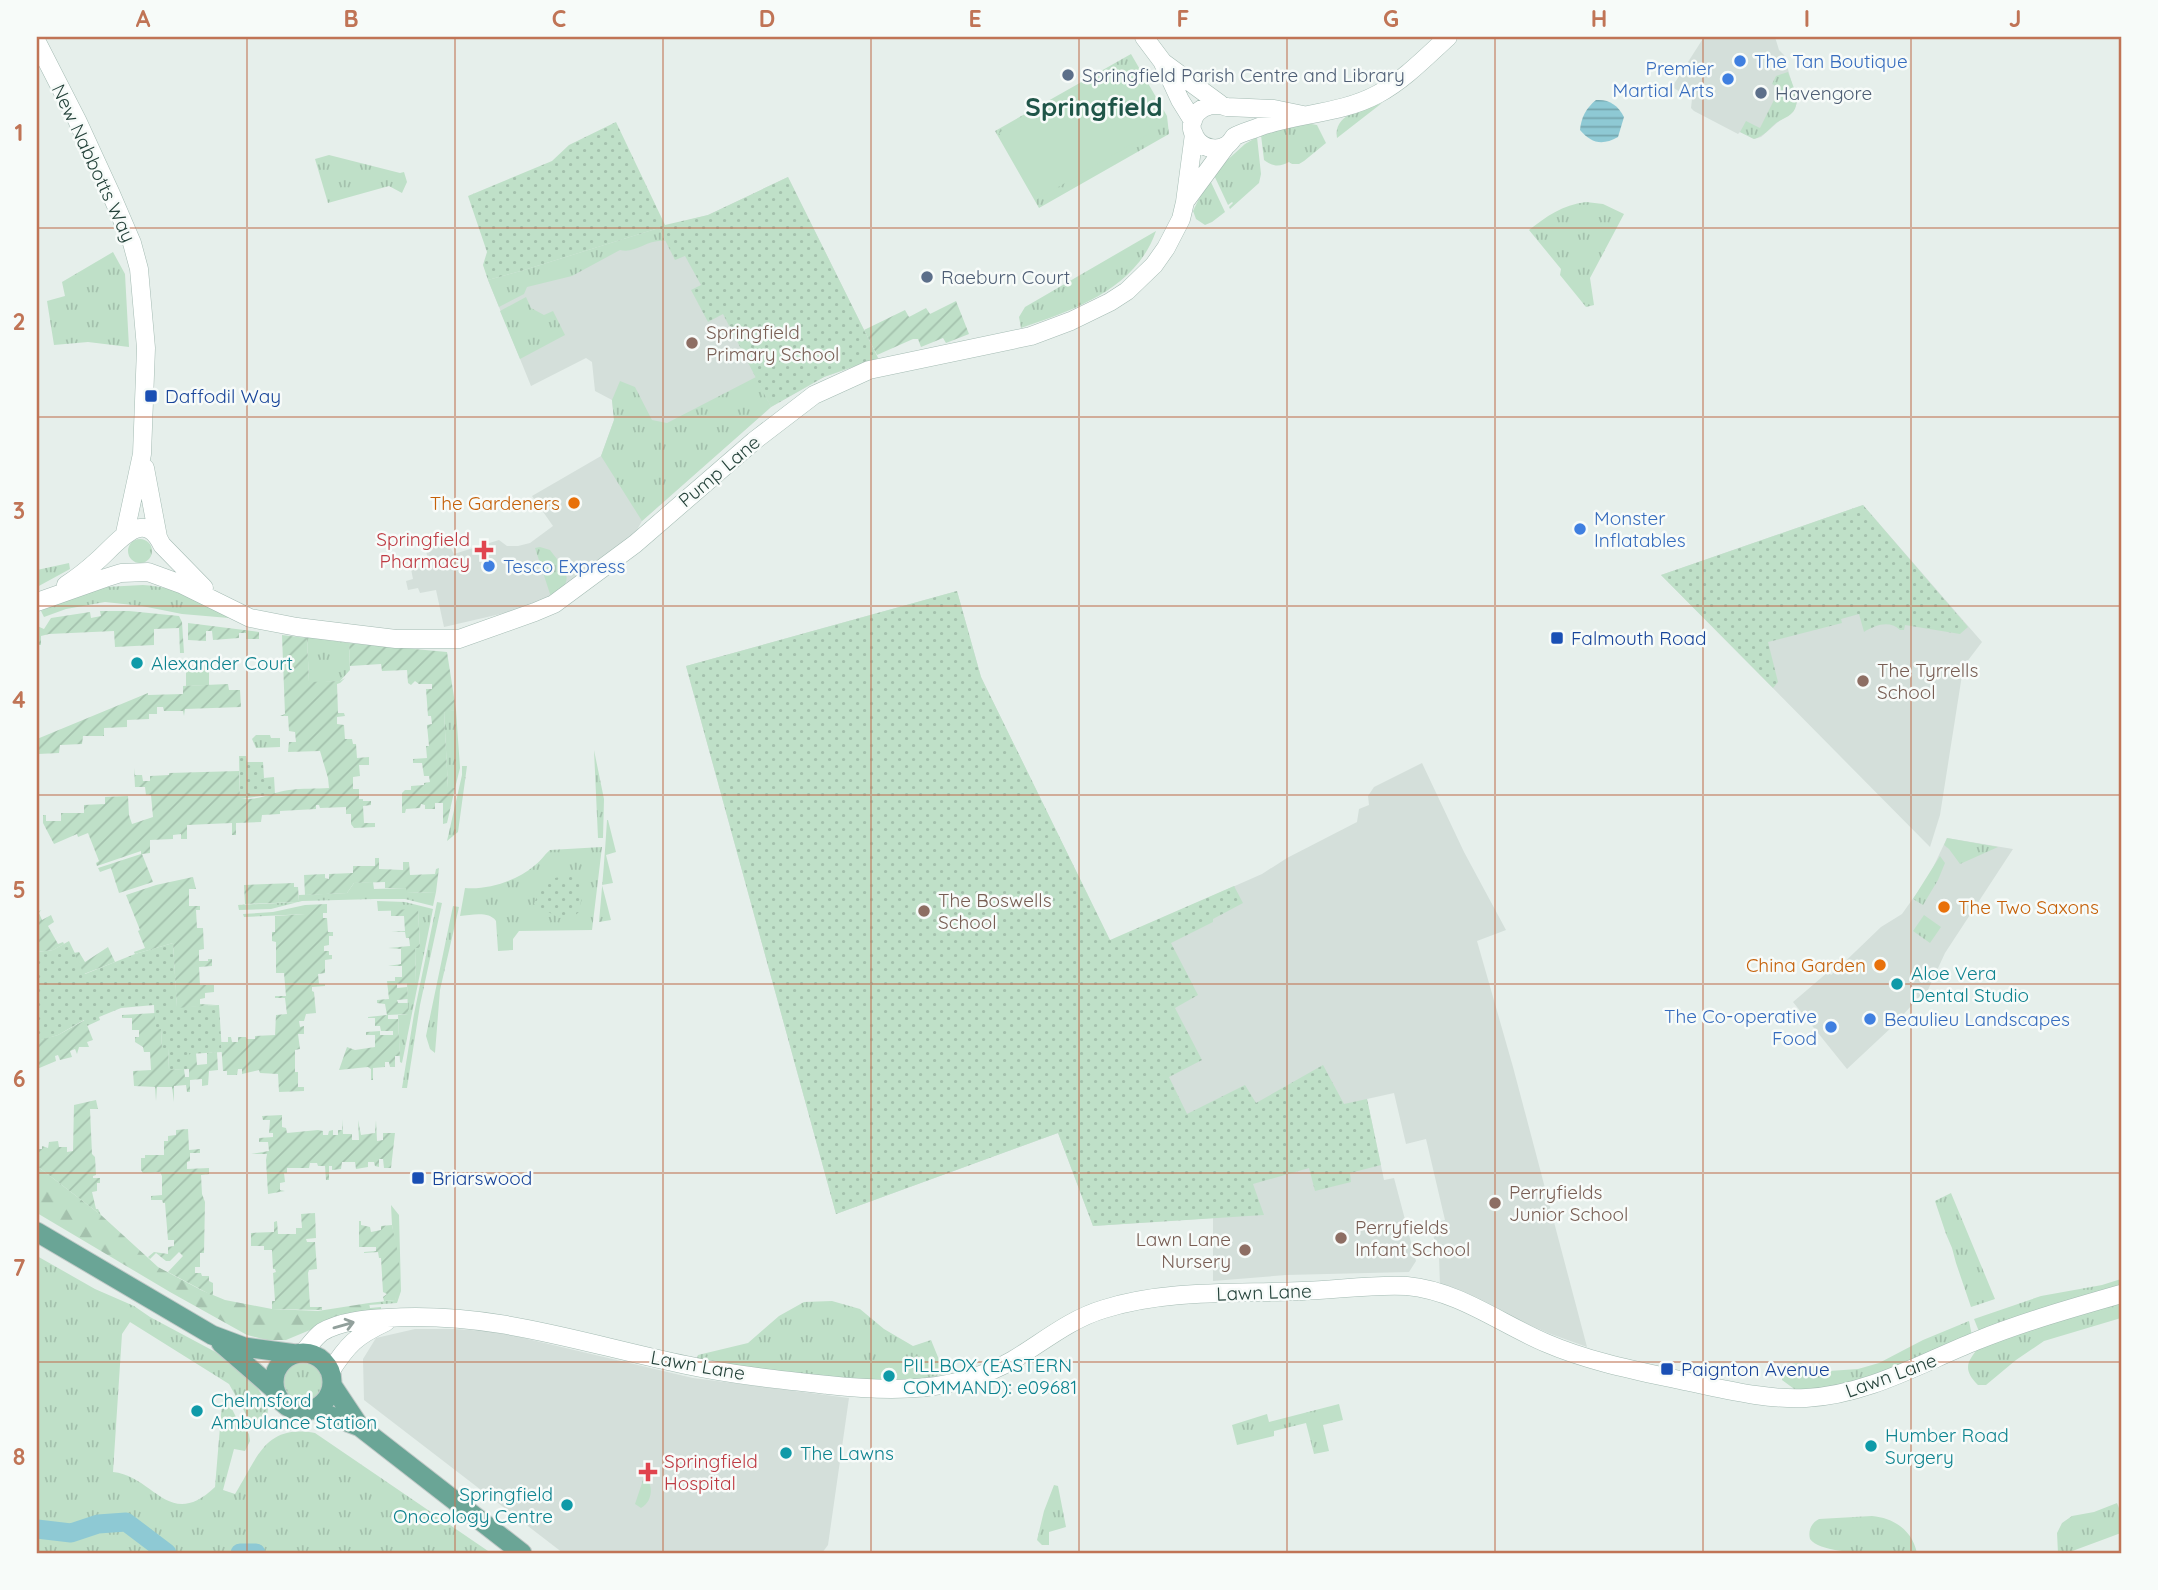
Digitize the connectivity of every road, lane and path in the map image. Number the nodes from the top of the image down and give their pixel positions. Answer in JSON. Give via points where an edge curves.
{"nodes":[{"id":1,"x":1144,"y":37,"type":"edge"},
{"id":2,"x":1448,"y":37,"type":"edge"},
{"id":3,"x":37,"y":42,"type":"edge"},
{"id":4,"x":1162,"y":61,"type":"junction"},
{"id":5,"x":1224,"y":106,"type":"junction"},
{"id":6,"x":1303,"y":116,"type":"junction"},
{"id":7,"x":1193,"y":128,"type":"junction"},
{"id":8,"x":1231,"y":141,"type":"junction"},
{"id":9,"x":1185,"y":202,"type":"junction"},
{"id":10,"x":142,"y":454,"type":"junction"},
{"id":11,"x":122,"y":538,"type":"junction"},
{"id":12,"x":160,"y":541,"type":"junction"},
{"id":13,"x":142,"y":573,"type":"junction"},
{"id":14,"x":43,"y":599,"type":"edge"},
{"id":15,"x":216,"y":600,"type":"junction"},
{"id":16,"x":37,"y":1232,"type":"edge"},
{"id":17,"x":2121,"y":1294,"type":"edge"},
{"id":18,"x":395,"y":1317,"type":"junction"},
{"id":19,"x":212,"y":1335,"type":"junction"},
{"id":20,"x":300,"y":1353,"type":"junction"},
{"id":21,"x":331,"y":1379,"type":"junction"},
{"id":22,"x":275,"y":1390,"type":"junction"},
{"id":23,"x":313,"y":1409,"type":"junction"},
{"id":24,"x":360,"y":1427,"type":"junction"},
{"id":25,"x":522,"y":1553,"type":"edge"}],
"edges":[{"from":1,"to":4,"type":"street"},
{"from":2,"to":6,"type":"street","via":[[1380,93],[1354,105]]},
{"from":3,"to":10,"type":"street","name":"New Nabbotts Way","via":[[92,150],[135,256],[146,348]]},
{"from":4,"to":5,"type":"street"},
{"from":4,"to":7,"type":"street"},
{"from":5,"to":6,"type":"street","via":[[1274,108]]},
{"from":5,"to":7,"type":"street","via":[[1209,104],[1199,110]]},
{"from":5,"to":8,"type":"street","via":[[1236,118]]},
{"from":6,"to":8,"type":"street","via":[[1258,127]]},
{"from":7,"to":8,"type":"street","via":[[1205,147],[1213,149]]},
{"from":7,"to":9,"type":"street","name":"Pump Lane"},
{"from":8,"to":9,"type":"street","name":"Pump Lane"},
{"from":9,"to":15,"type":"street","name":"Pump Lane","via":[[1181,219],[1159,258],[1110,302],[1031,335],[870,370],[814,396],[555,604],[459,639],[396,639],[250,618]]},
{"from":10,"to":11,"type":"street","name":"New Nabbotts Way"},
{"from":10,"to":12,"type":"street","name":"New Nabbotts Way"},
{"from":11,"to":12,"type":"street","via":[[134,529],[145,529]]},
{"from":11,"to":13,"type":"street","via":[[119,560],[129,571]]},
{"from":11,"to":14,"type":"street","name":"Pump Lane","via":[[81,575]]},
{"from":12,"to":13,"type":"street","via":[[162,556],[157,565]]},
{"from":12,"to":15,"type":"street","name":"Pump Lane"},
{"from":13,"to":14,"type":"street","name":"Pump Lane","via":[[121,573]]},
{"from":13,"to":15,"type":"street","name":"Pump Lane"},
{"from":16,"to":19,"type":"main road"},
{"from":17,"to":18,"type":"street","name":"Lawn Lane","via":[[2002,1331],[1855,1391],[1799,1399],[1736,1392],[1596,1361],[1546,1343],[1445,1293],[1385,1285],[1172,1296],[1124,1303],[1074,1321],[1015,1358],[973,1377],[904,1390],[835,1386],[695,1367],[495,1322]]},
{"from":20,"to":18,"type":"street","name":"Lawn Lane","one_way":true,"via":[[319,1333],[358,1321]]},
{"from":18,"to":21,"type":"street","name":"Lawn Lane","via":[[359,1336],[344,1350]]},
{"from":19,"to":20,"type":"main road","via":[[244,1347]]},
{"from":19,"to":22,"type":"main road"},
{"from":20,"to":21,"type":"main road","via":[[320,1358]]},
{"from":20,"to":22,"type":"main road","via":[[278,1368]]},
{"from":21,"to":23,"type":"main road","via":[[327,1398]]},
{"from":21,"to":24,"type":"main road"},
{"from":22,"to":23,"type":"main road","via":[[289,1407]]},
{"from":23,"to":24,"type":"main road"},
{"from":24,"to":25,"type":"main road"}]}
